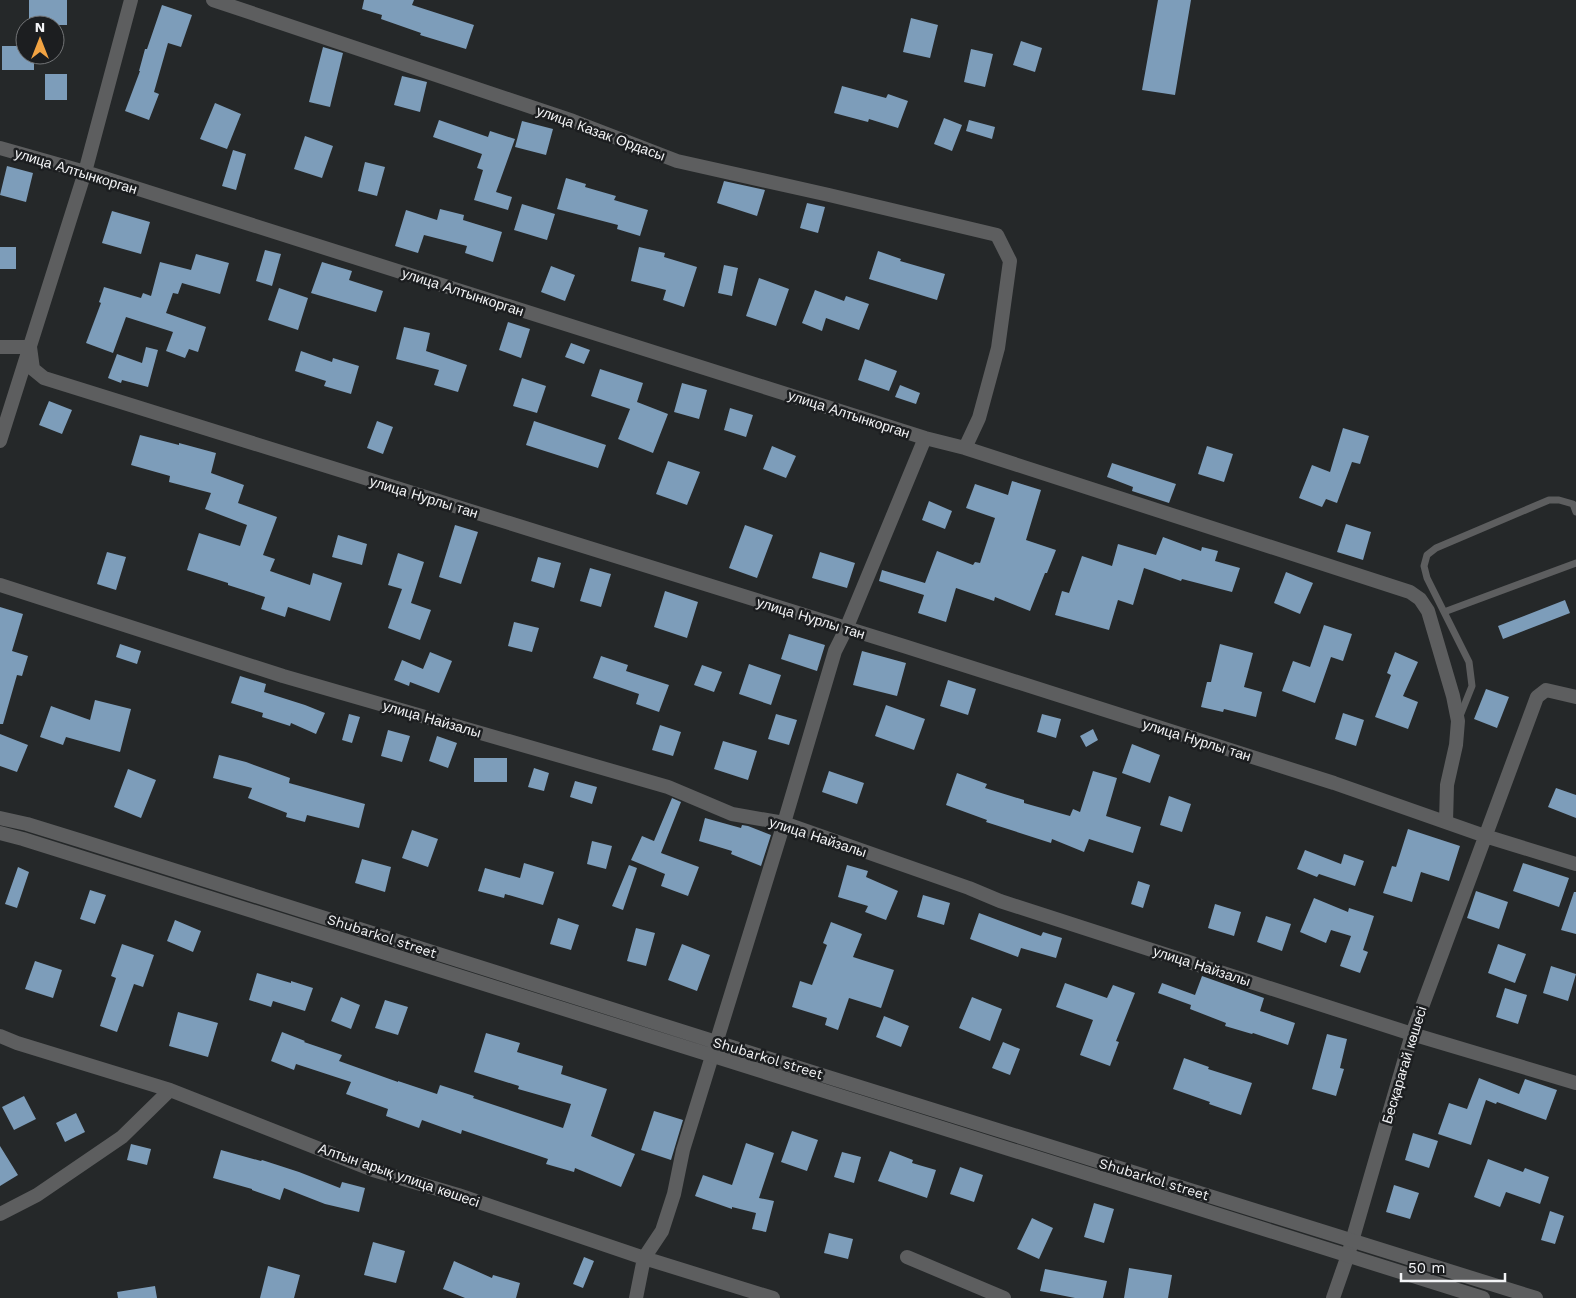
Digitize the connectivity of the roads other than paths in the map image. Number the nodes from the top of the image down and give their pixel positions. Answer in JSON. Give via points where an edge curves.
{"nodes":[{"id":1,"x":131,"y":0,"type":"edge"},
{"id":2,"x":213,"y":0,"type":"edge"},
{"id":3,"x":0,"y":148,"type":"edge"},
{"id":4,"x":85,"y":172,"type":"junction"},
{"id":5,"x":0,"y":347,"type":"edge"},
{"id":6,"x":30,"y":348,"type":"junction"},
{"id":7,"x":925,"y":438,"type":"junction"},
{"id":8,"x":0,"y":441,"type":"edge"},
{"id":9,"x":965,"y":448,"type":"junction"},
{"id":10,"x":1576,"y":512,"type":"edge"},
{"id":11,"x":1576,"y":563,"type":"edge"},
{"id":12,"x":0,"y":585,"type":"edge"},
{"id":13,"x":1444,"y":612,"type":"junction"},
{"id":14,"x":846,"y":629,"type":"junction"},
{"id":15,"x":1576,"y":697,"type":"edge"},
{"id":16,"x":1458,"y":721,"type":"junction"},
{"id":17,"x":0,"y":818,"type":"edge"},
{"id":18,"x":1446,"y":822,"type":"junction"},
{"id":19,"x":784,"y":823,"type":"junction"},
{"id":20,"x":0,"y":833,"type":"edge"},
{"id":21,"x":1485,"y":836,"type":"junction"},
{"id":22,"x":1576,"y":864,"type":"edge"},
{"id":23,"x":1412,"y":1034,"type":"junction"},
{"id":24,"x":0,"y":1036,"type":"edge"},
{"id":25,"x":714,"y":1049,"type":"junction"},
{"id":26,"x":1576,"y":1083,"type":"edge"},
{"id":27,"x":170,"y":1090,"type":"junction"},
{"id":28,"x":0,"y":1214,"type":"edge"},
{"id":29,"x":1352,"y":1240,"type":"junction"},
{"id":30,"x":1348,"y":1255,"type":"junction"},
{"id":31,"x":906,"y":1256,"type":"dead end"},
{"id":32,"x":644,"y":1258,"type":"junction"},
{"id":33,"x":636,"y":1298,"type":"edge"},
{"id":34,"x":773,"y":1298,"type":"edge"},
{"id":35,"x":1004,"y":1298,"type":"edge"},
{"id":36,"x":1333,"y":1298,"type":"edge"},
{"id":37,"x":1483,"y":1298,"type":"edge"},
{"id":38,"x":1536,"y":1298,"type":"edge"}],
"edges":[{"from":1,"to":4,"type":"street"},
{"from":2,"to":9,"type":"street","name":"улица Казак Ордасы","via":[[573,121],[677,161],[997,235],[1010,261],[998,348],[979,418]]},
{"from":3,"to":4,"type":"street","name":"улица Алтынкорган"},
{"from":4,"to":6,"type":"street"},
{"from":4,"to":7,"type":"street","name":"улица Алтынкорган"},
{"from":5,"to":6,"type":"street"},
{"from":6,"to":8,"type":"street"},
{"from":6,"to":14,"type":"street","name":"улица Нурлы тан","via":[[33,370],[44,378]]},
{"from":7,"to":9,"type":"street","name":"улица Алтынкорган"},
{"from":7,"to":14,"type":"street"},
{"from":9,"to":16,"type":"street","name":"улица Алтынкорган","via":[[1410,592],[1428,611]]},
{"from":10,"to":13,"type":"lane","via":[[1573,504],[1549,500],[1436,548],[1427,555],[1424,566]]},
{"from":11,"to":13,"type":"lane"},
{"from":12,"to":19,"type":"street","name":"улица Найзалы","via":[[282,676],[668,787],[732,814]]},
{"from":13,"to":16,"type":"lane","via":[[1469,662],[1472,686]]},
{"from":14,"to":18,"type":"street","name":"улица Нурлы тан","via":[[1334,783]]},
{"from":14,"to":19,"type":"street","via":[[835,651]]},
{"from":15,"to":21,"type":"street","name":"Бесқарағай көшесі","via":[[1546,690],[1537,697]]},
{"from":16,"to":18,"type":"street","name":"улица Алтынкорган","via":[[1447,784]]},
{"from":17,"to":25,"type":"street","name":"Shubarkol street","via":[[54,832]]},
{"from":18,"to":21,"type":"street","name":"улица Нурлы тан"},
{"from":19,"to":23,"type":"street","name":"улица Найзалы","via":[[1000,901]]},
{"from":19,"to":25,"type":"street"},
{"from":20,"to":25,"type":"street","name":"Shubarkol street"},
{"from":21,"to":22,"type":"street","name":"улица Нурлы тан"},
{"from":21,"to":23,"type":"street","name":"Бесқарағай көшесі"},
{"from":23,"to":26,"type":"street","name":"улица Найзалы"},
{"from":23,"to":29,"type":"street","name":"Бесқарағай көшесі"},
{"from":24,"to":27,"type":"street","name":"Алтын арық улица көшесі"},
{"from":25,"to":29,"type":"street","name":"Shubarkol street"},
{"from":25,"to":30,"type":"street","name":"Shubarkol street","via":[[768,1072]]},
{"from":25,"to":32,"type":"street","via":[[662,1231]]},
{"from":27,"to":28,"type":"street","via":[[122,1137],[37,1195]]},
{"from":27,"to":32,"type":"street","name":"Алтын арық улица көшесі","via":[[373,1170]]},
{"from":29,"to":30,"type":"street","name":"Бесқарағай көшесі"},
{"from":29,"to":38,"type":"street","name":"Shubarkol street"},
{"from":30,"to":36,"type":"street","name":"Бесқарағай көшесі"},
{"from":30,"to":37,"type":"street","name":"Shubarkol street"},
{"from":31,"to":35,"type":"street"},
{"from":32,"to":33,"type":"street"},
{"from":32,"to":34,"type":"street","name":"Алтын арық улица көшесі"}]}
